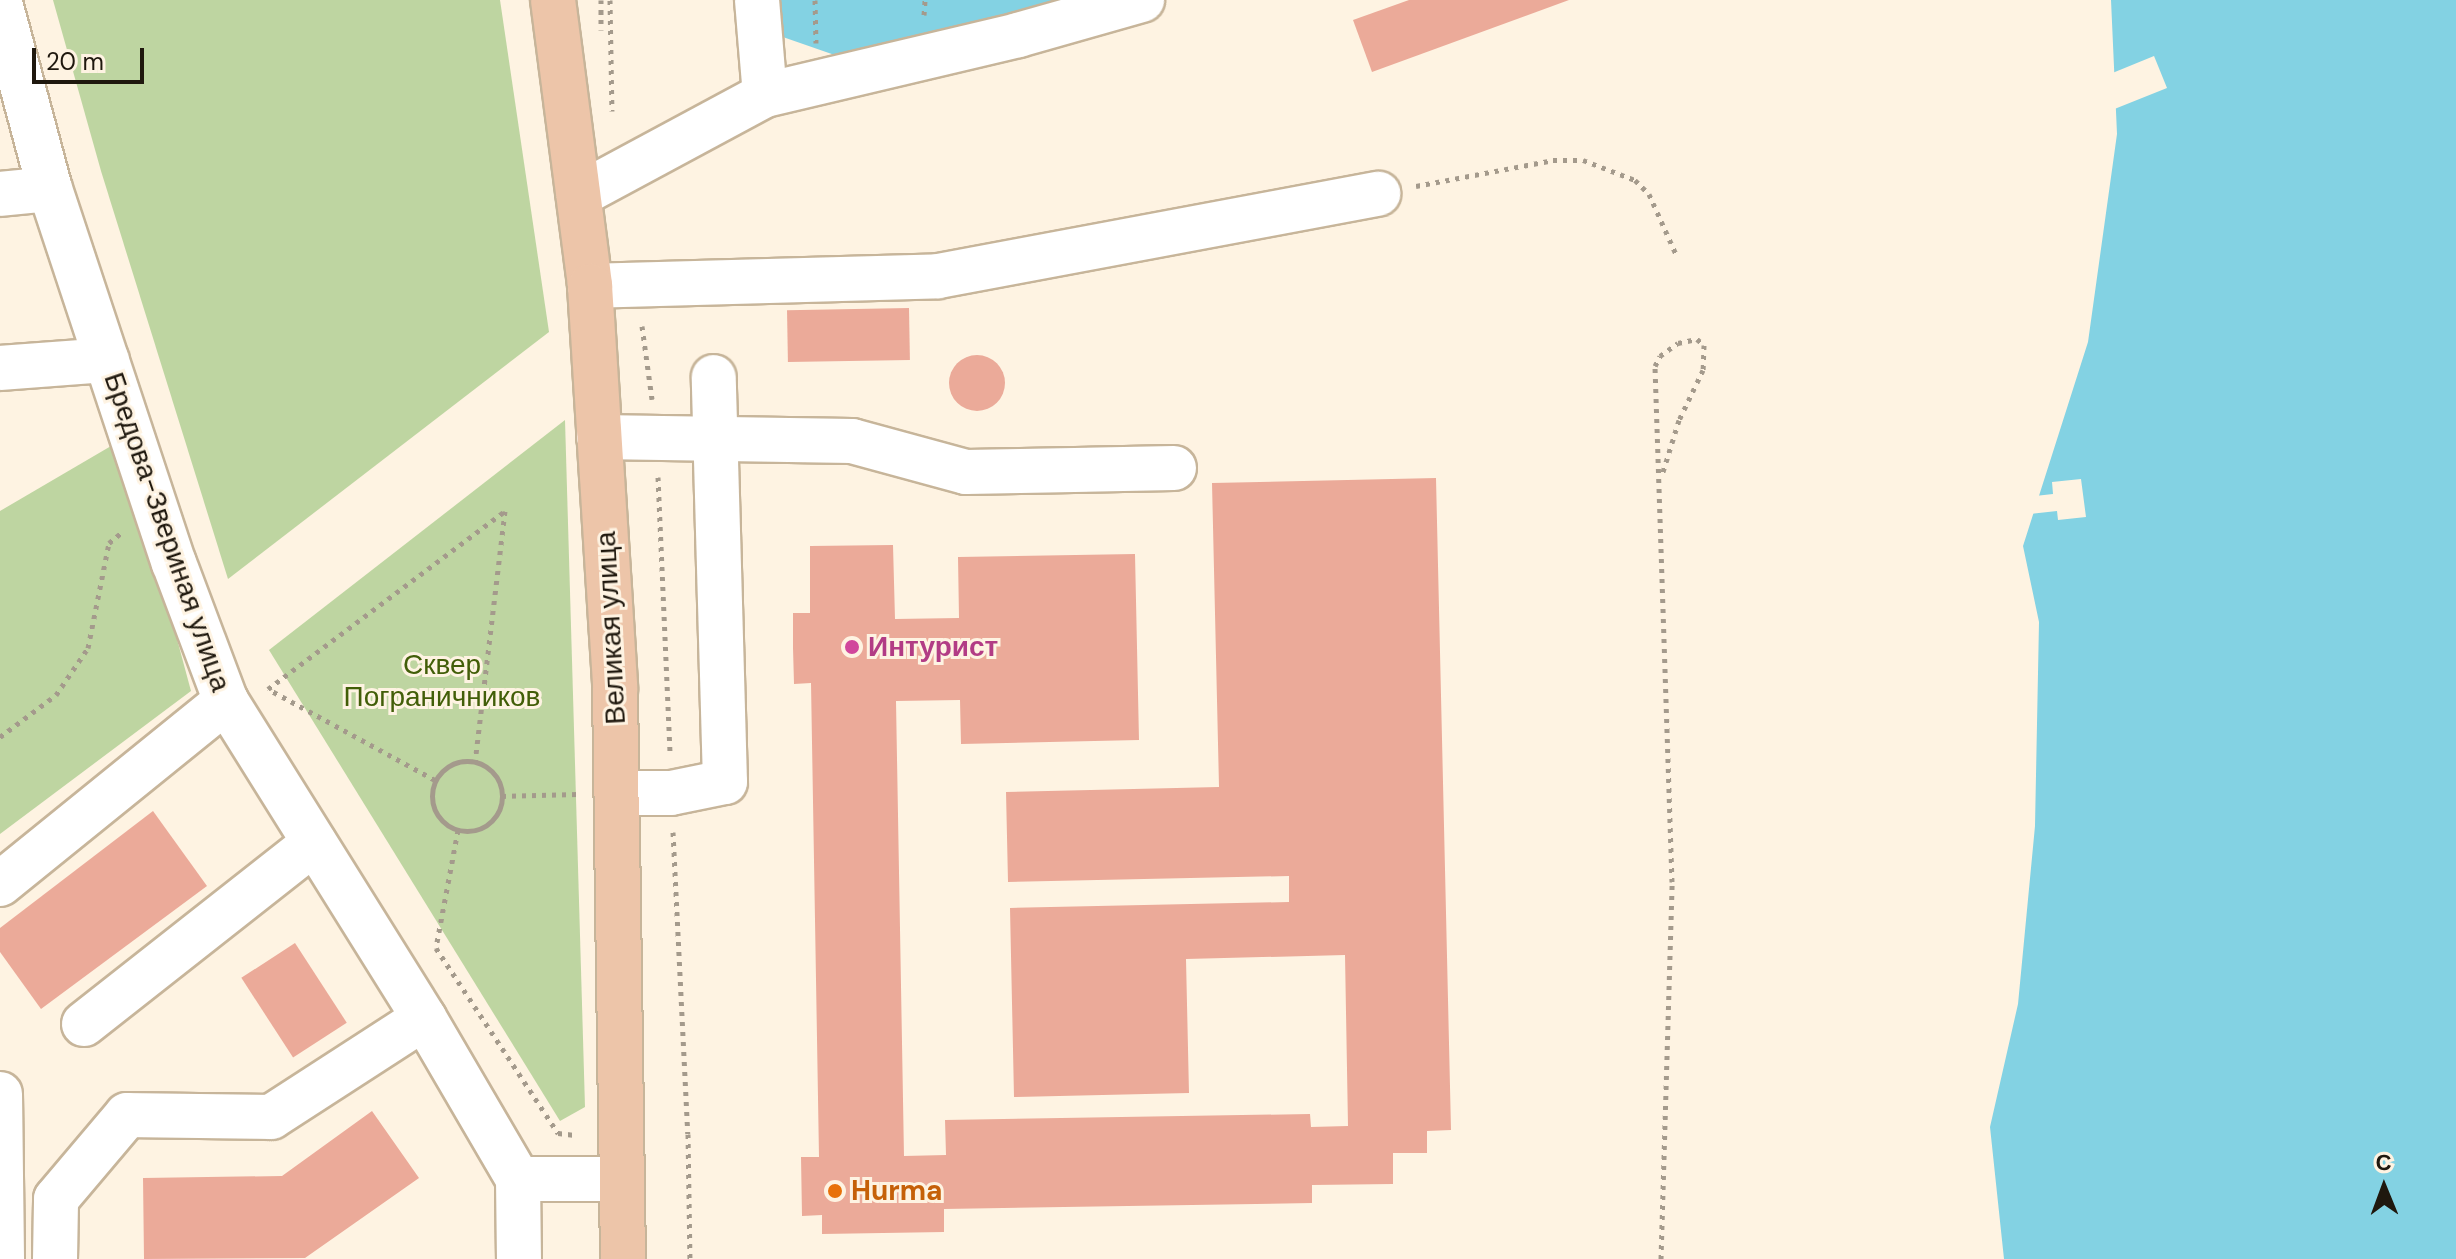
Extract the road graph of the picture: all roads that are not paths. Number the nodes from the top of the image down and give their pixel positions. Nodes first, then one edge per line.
1 (553, 0) edge
2 (757, 0) edge
3 (1142, 0) edge
4 (0, 3) edge
5 (765, 95) junction
6 (50, 189) junction
7 (0, 194) edge
8 (1378, 194) road end
9 (579, 195) junction
10 (609, 285) junction
11 (107, 360) junction
12 (0, 368) edge
13 (714, 377) dead end
14 (599, 437) junction
15 (715, 437) junction
16 (1174, 468) dead end
17 (226, 701) junction
18 (603, 793) junction
19 (314, 843) junction
20 (0, 884) edge
21 (424, 1018) junction
22 (84, 1024) dead end
23 (0, 1094) edge
24 (518, 1179) junction
25 (622, 1179) junction
26 (2, 1259) edge
27 (55, 1259) edge
28 (519, 1259) edge
29 (623, 1259) edge

1 - 9 main road, Великая улица
2 - 5 street
3 - 5 street
4 - 6 street, Бредова-Звериная улица
5 - 9 street
6 - 7 street
6 - 11 street, Бредова-Звериная улица
8 - 10 street
9 - 10 main road, Великая улица
10 - 14 main road, Великая улица
11 - 12 street
11 - 17 street, Бредова-Звериная улица
13 - 15 street
14 - 15 street
14 - 18 main road, Великая улица
15 - 16 street
15 - 18 street
17 - 19 street, Бредова-Звериная улица
17 - 20 street
18 - 25 main road, Великая улица
19 - 21 street, Бредова-Звериная улица
19 - 22 street
21 - 24 street, Бредова-Звериная улица
21 - 27 street
23 - 26 street
24 - 25 street
24 - 28 street
25 - 29 main road, Великая улица

